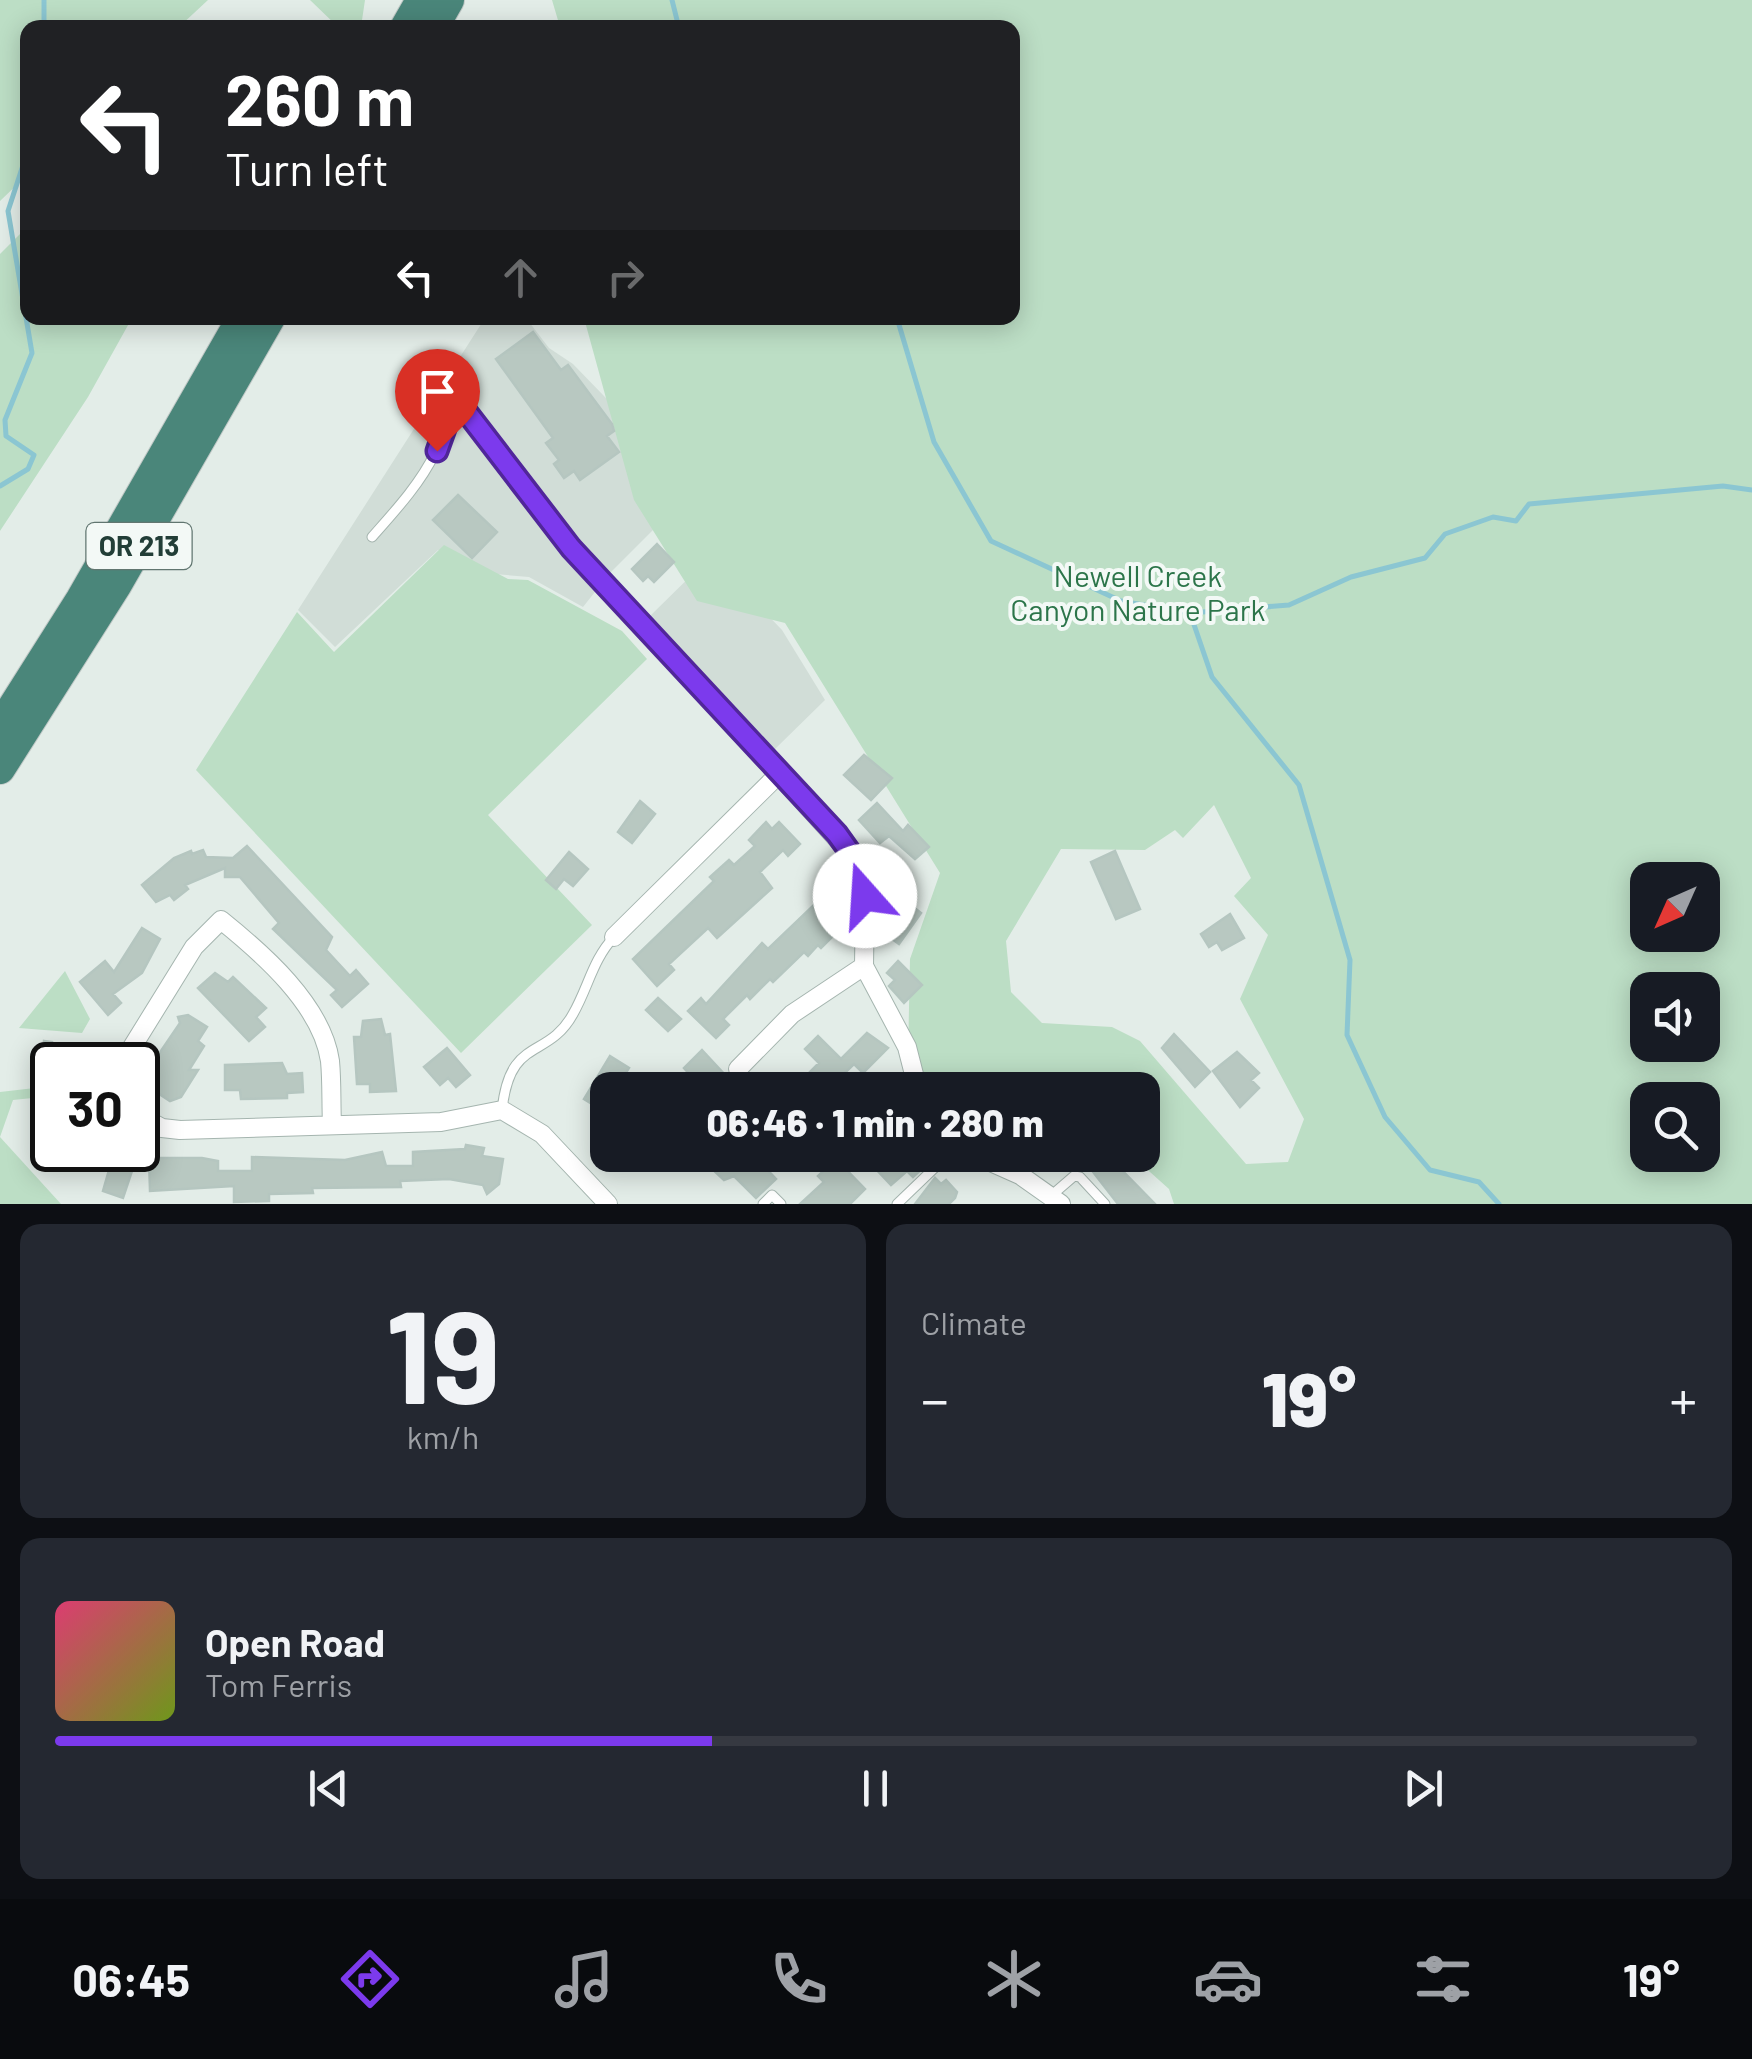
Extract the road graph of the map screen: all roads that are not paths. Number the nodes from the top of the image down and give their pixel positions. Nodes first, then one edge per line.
1 (238, 325) edge
2 (266, 325) edge
3 (372, 537) dead end
4 (623, 603) joint
5 (0, 726) edge
6 (0, 769) edge
7 (780, 772) junction
8 (614, 937) joint
9 (864, 966) junction
10 (135, 1042) edge
11 (738, 1069) dead end
12 (913, 1072) edge
13 (502, 1110) junction
14 (332, 1124) junction
15 (160, 1127) edge
16 (930, 1172) edge
17 (1006, 1172) edge
18 (1056, 1200) edge
19 (608, 1204) edge
20 (763, 1204) edge
21 (781, 1204) edge
22 (897, 1204) edge
23 (1105, 1204) edge

1 - 5 highway, OR 213
2 - 6 highway, OR 213
3 - 4 lane
4 - 7 street
7 - 8 street
7 - 9 street
8 - 13 lane
9 - 11 street
9 - 12 street
10 - 14 street
13 - 14 street
13 - 19 street
14 - 15 street
16 - 22 lane
17 - 18 street
18 - 23 lane
20 - 21 lane

